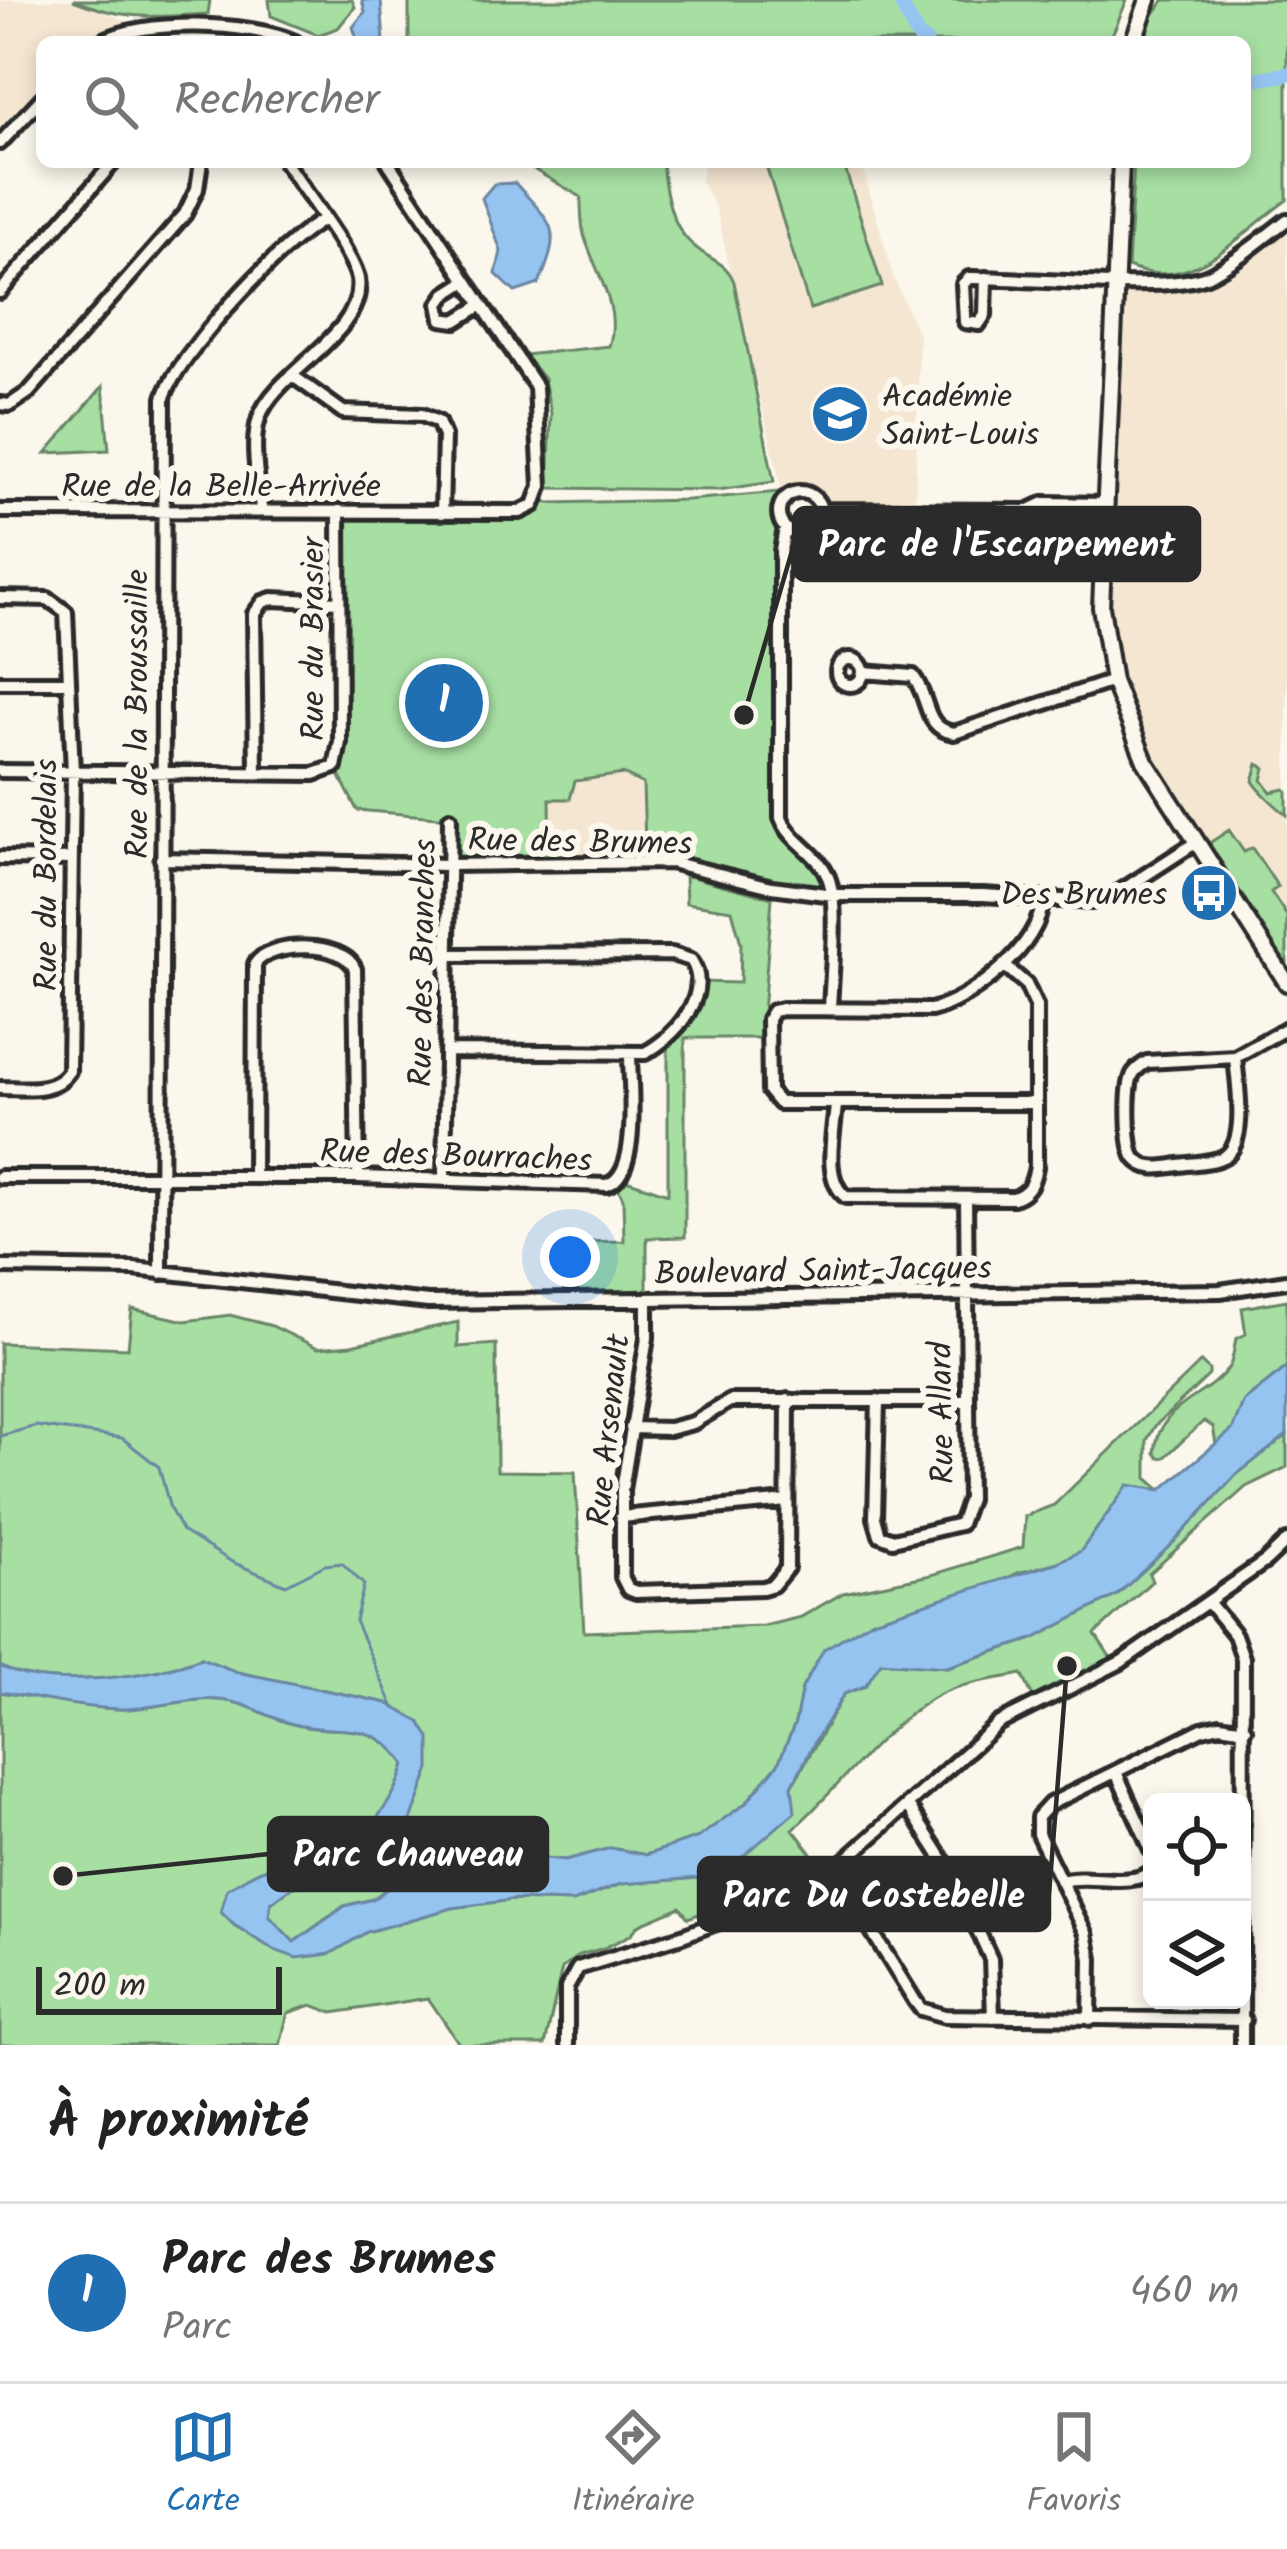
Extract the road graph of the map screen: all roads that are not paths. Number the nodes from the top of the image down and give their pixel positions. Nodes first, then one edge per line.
1 (1148, 0) edge
2 (206, 35) edge
3 (114, 36) edge
4 (273, 36) edge
5 (1135, 36) edge
6 (36, 104) edge
7 (0, 142) edge
8 (109, 168) edge
9 (200, 168) edge
10 (289, 168) edge
11 (392, 168) edge
12 (1121, 168) edge
13 (323, 220) junction
14 (1287, 220) edge
15 (986, 278) dead end
16 (465, 282) junction
17 (1118, 283) junction
18 (0, 292) edge
19 (480, 306) junction
20 (293, 376) junction
21 (0, 404) edge
22 (1106, 504) junction
23 (261, 510) junction
24 (821, 510) junction
25 (0, 511) edge
26 (339, 511) junction
27 (1027, 511) junction
28 (165, 512) junction
29 (442, 513) junction
30 (1105, 526) junction
31 (785, 528) junction
32 (0, 598) edge
33 (340, 602) junction
34 (864, 672) dead end
35 (1113, 681) junction
36 (0, 682) edge
37 (69, 682) junction
38 (0, 771) edge
39 (73, 772) junction
40 (256, 772) junction
41 (161, 774) junction
42 (449, 818) dead end
43 (1195, 843) junction
44 (0, 858) edge
45 (73, 859) junction
46 (161, 859) junction
47 (448, 865) junction
48 (833, 895) junction
49 (1042, 898) junction
50 (448, 955) junction
51 (1004, 965) junction
52 (1287, 983) edge
53 (830, 1010) junction
54 (1287, 1028) edge
55 (447, 1051) junction
56 (630, 1055) junction
57 (1235, 1057) junction
58 (0, 1088) edge
59 (1036, 1102) junction
60 (836, 1105) junction
61 (162, 1175) junction
62 (254, 1176) junction
63 (0, 1177) edge
64 (358, 1177) junction
65 (444, 1180) junction
66 (966, 1198) junction
67 (0, 1267) edge
68 (161, 1273) junction
69 (1287, 1281) edge
70 (965, 1294) junction
71 (647, 1299) junction
72 (788, 1400) junction
73 (878, 1400) junction
74 (966, 1401) junction
75 (631, 1429) junction
76 (788, 1501) junction
77 (621, 1516) junction
78 (1287, 1540) edge
79 (1209, 1603) junction
80 (1245, 1729) junction
81 (1116, 1772) junction
82 (909, 1807) junction
83 (1143, 1832) edge
84 (831, 1873) junction
85 (1143, 1875) edge
86 (1062, 1881) junction
87 (993, 2017) junction
88 (1090, 2019) junction
89 (1244, 2020) junction
90 (567, 2045) edge
91 (1242, 2045) edge

1 - 5 main road
2 - 3 street
2 - 4 street
6 - 7 street
8 - 18 street
9 - 21 street
10 - 13 street
11 - 16 street
12 - 17 main road
13 - 20 street
13 - 28 street, Rue de la Broussaille
14 - 17 street
15 - 17 street
16 - 19 street
16 - 19 street
17 - 22 main road
19 - 29 street, Rue de la Belle-Arrivée
20 - 23 street
20 - 29 street
22 - 27 street
22 - 30 main road
23 - 26 street, Rue de la Belle-Arrivée
23 - 28 street, Rue de la Belle-Arrivée
24 - 27 street
24 - 31 street
24 - 31 street
25 - 28 street, Rue de la Belle-Arrivée
26 - 29 street, Rue de la Belle-Arrivée
26 - 33 street, Rue du Brasier
27 - 30 street
28 - 41 street, Rue de la Broussaille
30 - 35 main road
31 - 48 street
32 - 37 street, Rue du Bordelais
33 - 40 street, Rue du Brasier
33 - 40 street
34 - 35 street
35 - 43 main road
36 - 37 street
37 - 39 street, Rue du Bordelais
38 - 39 street
39 - 41 street
39 - 45 street, Rue du Bordelais
40 - 41 street
41 - 46 street, Rue de la Broussaille
42 - 47 street, Rue des Branches
43 - 49 street, Rue des Brumes
43 - 52 main road
44 - 45 street
45 - 58 street, Rue du Bordelais
46 - 47 street, Rue des Brumes
46 - 61 street, Rue de la Broussaille
47 - 48 street, Rue des Brumes
47 - 50 street, Rue des Branches
48 - 49 street, Rue des Brumes
48 - 53 street
49 - 51 street
50 - 55 street, Rue des Branches
50 - 56 street
51 - 53 street
51 - 59 street
53 - 60 street
54 - 57 street
55 - 56 street
55 - 65 street, Rue des Branches
56 - 65 street, Rue des Bourraches
57 - 57 street
59 - 60 street
59 - 66 street
60 - 66 street
61 - 62 street, Rue des Bourraches
61 - 63 street, Rue des Bourraches
61 - 68 street, Rue de la Broussaille
62 - 64 street, Rue des Bourraches
62 - 64 street
64 - 65 street, Rue des Bourraches
66 - 70 street, Rue Allard
67 - 68 street, Boulevard Saint-Jacques
68 - 71 street, Boulevard Saint-Jacques
69 - 70 street, Boulevard Saint-Jacques
70 - 71 street, Boulevard Saint-Jacques
70 - 74 street, Rue Allard
71 - 75 street, Rue Arsenault
72 - 73 street
72 - 75 street
72 - 76 street, Rue Arsenault
73 - 74 street
73 - 74 street, Rue Allard
75 - 77 street, Rue Arsenault
76 - 77 street
76 - 77 street, Rue Arsenault
78 - 79 street
79 - 80 street
79 - 82 street
80 - 81 street
80 - 89 street
81 - 83 street
81 - 86 street
82 - 84 street
82 - 87 street
84 - 87 street
84 - 90 street
85 - 86 street
86 - 88 street
87 - 88 street
88 - 89 street
89 - 91 street

